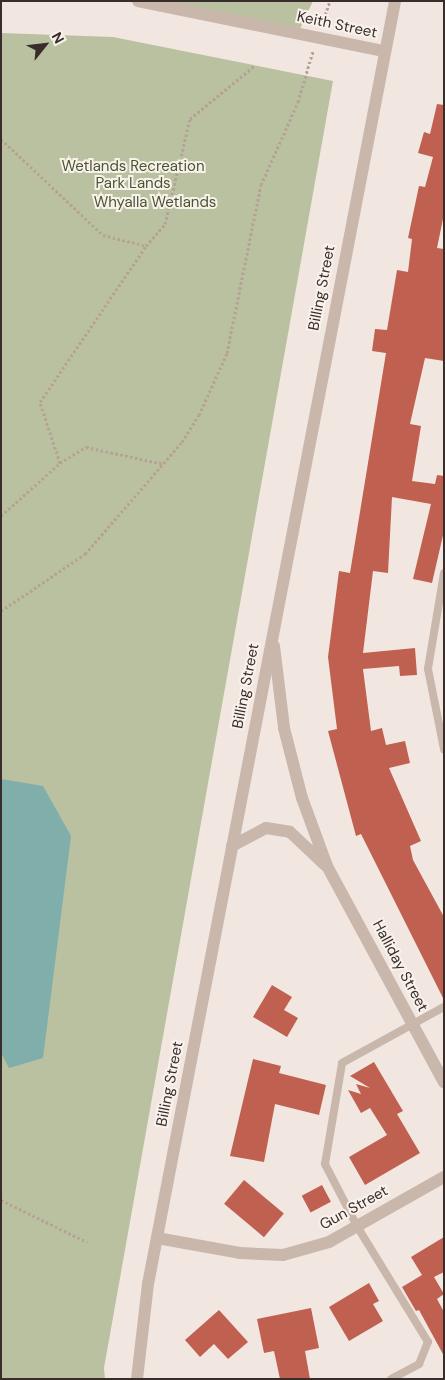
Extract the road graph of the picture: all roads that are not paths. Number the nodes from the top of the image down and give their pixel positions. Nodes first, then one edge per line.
1 (138, 1) edge
2 (394, 1) edge
3 (384, 51) junction
4 (444, 573) edge
5 (273, 632) junction
6 (444, 750) edge
7 (232, 846) junction
8 (327, 866) junction
9 (444, 1007) edge
10 (412, 1024) junction
11 (444, 1082) edge
12 (444, 1177) edge
13 (356, 1226) junction
14 (157, 1238) junction
15 (137, 1379) edge
16 (392, 1379) edge

1 - 3 street, Keith Street
2 - 3 street, Billing Street
3 - 5 street, Billing Street
4 - 6 lane
5 - 7 street, Billing Street
5 - 8 street, Halliday Street
7 - 8 street, Halliday Street
7 - 14 street, Billing Street
8 - 10 street, Halliday Street
9 - 10 lane
10 - 11 street, Halliday Street
10 - 13 lane
12 - 13 street, Gun Street
13 - 14 street, Gun Street
13 - 16 lane
14 - 15 street, Billing Street

